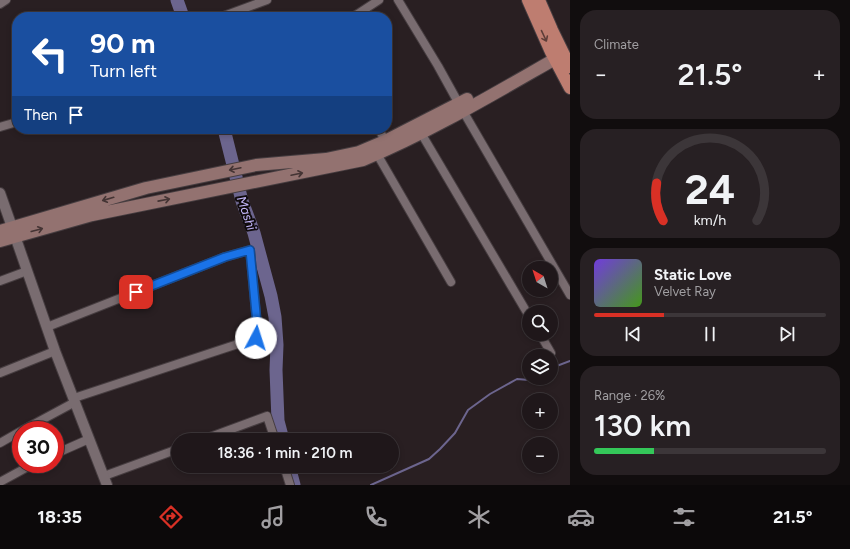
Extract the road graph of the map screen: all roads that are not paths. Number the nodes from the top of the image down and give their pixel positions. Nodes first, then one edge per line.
1 (6, 0) edge
2 (267, 0) edge
3 (379, 0) edge
4 (398, 0) edge
5 (528, 0) edge
6 (539, 0) edge
7 (0, 4) edge
8 (235, 12) edge
9 (361, 12) edge
10 (553, 56) junction
11 (570, 67) edge
12 (570, 88) edge
13 (461, 107) junction
14 (12, 123) edge
15 (0, 127) edge
16 (421, 133) junction
17 (382, 134) edge
18 (385, 141) junction
19 (378, 154) junction
20 (0, 193) edge
21 (0, 231) edge
22 (14, 232) junction
23 (0, 241) edge
24 (27, 271) junction
25 (0, 281) edge
26 (451, 282) dead end
27 (570, 295) edge
28 (523, 305) edge
29 (47, 327) junction
30 (55, 351) junction
31 (0, 373) edge
32 (74, 400) junction
33 (39, 421) edge
34 (221, 433) edge
35 (273, 433) edge
36 (12, 436) edge
37 (89, 439) junction
38 (0, 443) edge
39 (64, 450) edge
40 (171, 452) edge
41 (16, 473) edge
42 (286, 473) edge
43 (105, 481) edge
44 (0, 482) edge
45 (290, 485) edge

1 - 7 street
2 - 8 street
3 - 9 street
4 - 13 street
5 -> 10 highway
6 - 11 highway
10 - 12 highway
10 - 13 main road
13 - 16 main road
13 - 18 main road
13 - 27 street
14 - 15 street
16 - 19 main road
16 - 28 street
17 - 18 street
18 -> 22 main road
22 -> 19 main road
19 - 26 street
20 - 22 street
21 - 22 main road
22 - 23 main road
22 - 24 street
24 - 25 street
24 - 29 street
29 - 30 street
29 - 32 street
30 - 31 street
30 - 32 street
32 - 33 street
32 - 37 street
34 - 35 street
36 - 38 street
37 - 39 street
37 - 43 street
40 - 43 street
41 - 44 street
42 - 45 street

